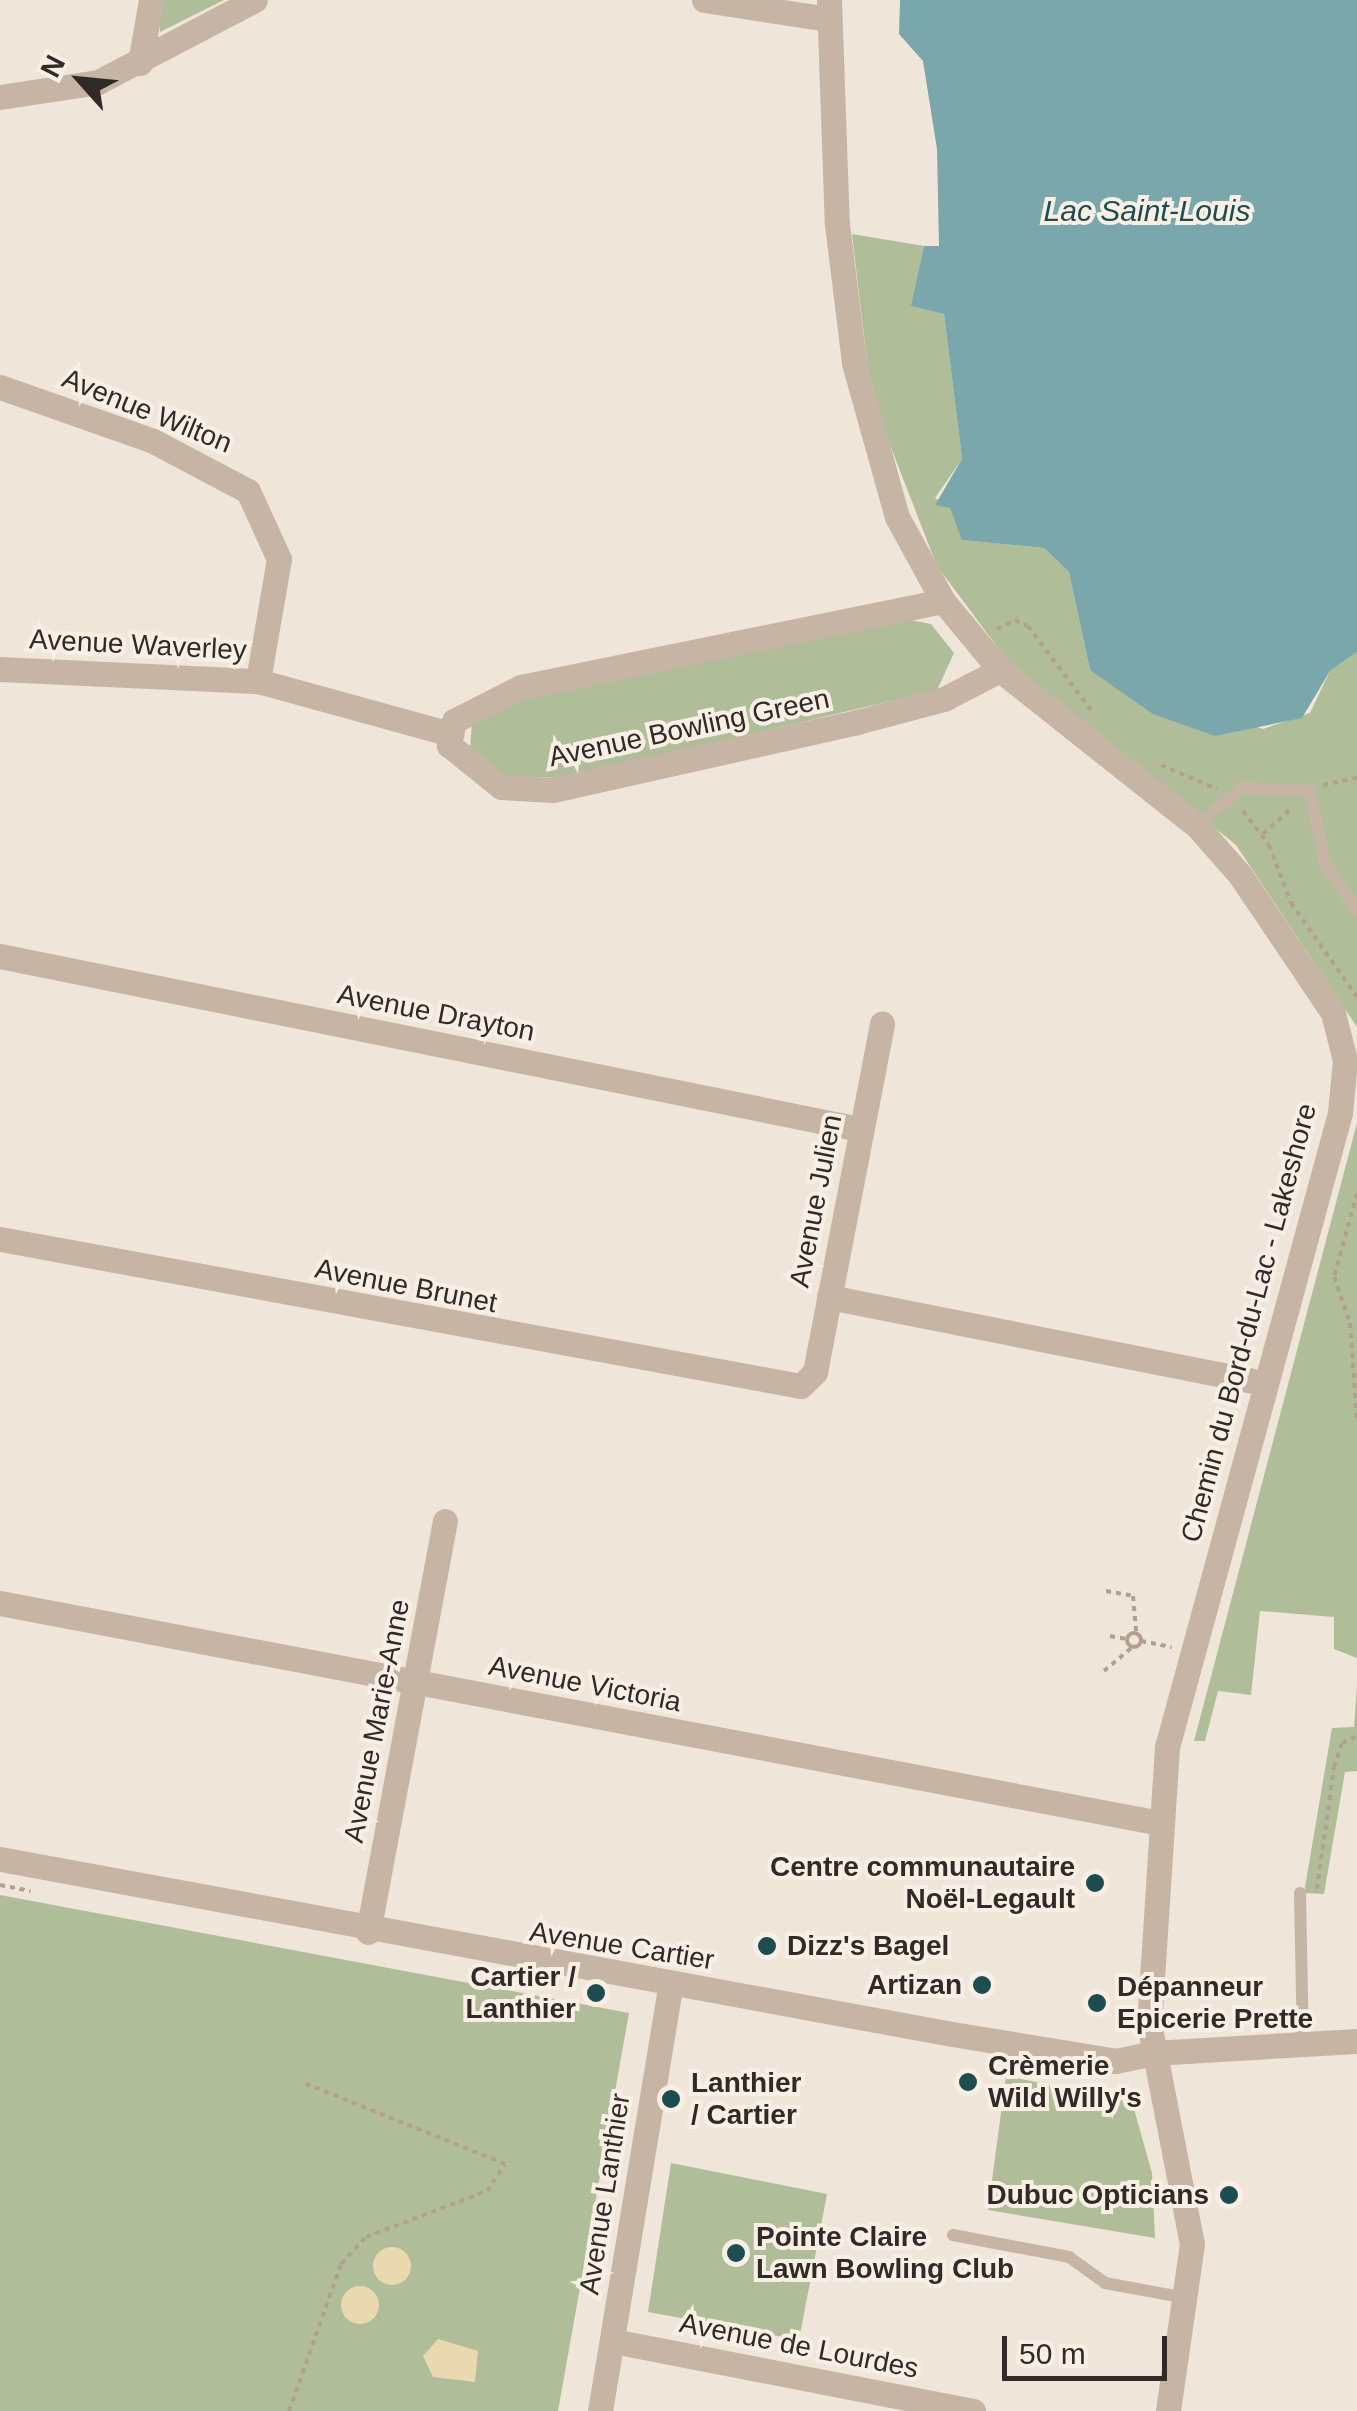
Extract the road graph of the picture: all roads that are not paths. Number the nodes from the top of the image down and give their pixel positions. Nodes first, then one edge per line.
1 (152, 0) edge
2 (255, 0) edge
3 (704, 0) edge
4 (828, 9) edge
5 (140, 63) junction
6 (0, 97) edge
7 (0, 387) edge
8 (942, 601) junction
9 (0, 669) edge
10 (1000, 670) junction
11 (258, 680) junction
12 (446, 733) junction
13 (1197, 826) junction
14 (1357, 910) edge
15 (0, 956) edge
16 (882, 1023) dead end
17 (1351, 1059) edge
18 (860, 1129) junction
19 (0, 1239) edge
20 (829, 1296) junction
21 (1265, 1382) junction
22 (800, 1386) joint
23 (445, 1522) dead end
24 (0, 1604) edge
25 (414, 1682) junction
26 (1160, 1823) junction
27 (0, 1858) edge
28 (1300, 1892) dead end
29 (368, 1932) junction
30 (670, 1986) junction
31 (1357, 2041) edge
32 (1303, 2043) junction
33 (1153, 2053) junction
34 (953, 2235) dead end
35 (1186, 2298) junction
36 (613, 2341) junction
37 (600, 2411) edge
38 (973, 2411) edge
39 (1168, 2411) edge

1 - 5 street
2 - 5 street
3 - 4 street
4 - 8 street, Chemin du Bord-du-Lac - Lakeshore
5 - 6 street
7 - 11 street, Avenue Wilton
8 - 10 street, Chemin du Bord-du-Lac - Lakeshore
8 - 12 street
9 - 11 street, Avenue Waverley
10 - 12 street, Avenue Bowling Green
10 - 13 street, Chemin du Bord-du-Lac - Lakeshore
11 - 12 street, Avenue Waverley
13 - 14 lane
13 - 17 street, Chemin du Bord-du-Lac - Lakeshore
15 - 18 street, Avenue Drayton
16 - 18 street, Avenue Julien
17 - 21 street, Chemin du Bord-du-Lac - Lakeshore
18 - 20 street, Avenue Julien
19 - 22 street, Avenue Brunet
20 - 21 street
20 - 22 street, Avenue Julien
21 - 26 street, Chemin du Bord-du-Lac - Lakeshore
23 - 25 street, Avenue Marie-Anne
24 - 25 street, Avenue Victoria
25 - 26 street, Avenue Victoria
25 - 29 street, Avenue Marie-Anne
26 - 33 street, Chemin du Bord-du-Lac - Lakeshore
27 - 29 street, Avenue Cartier
28 - 32 lane
29 - 30 street, Avenue Cartier
30 - 33 street, Avenue Cartier
30 - 36 street, Avenue Lanthier
31 - 32 street, Avenue Cartier
32 - 33 street, Avenue Cartier
33 - 35 street, Chemin du Bord-du-Lac - Lakeshore
34 - 35 lane
35 - 39 street, Chemin du Bord-du-Lac - Lakeshore
36 - 37 street, Avenue Lanthier
36 - 38 street, Avenue de Lourdes

